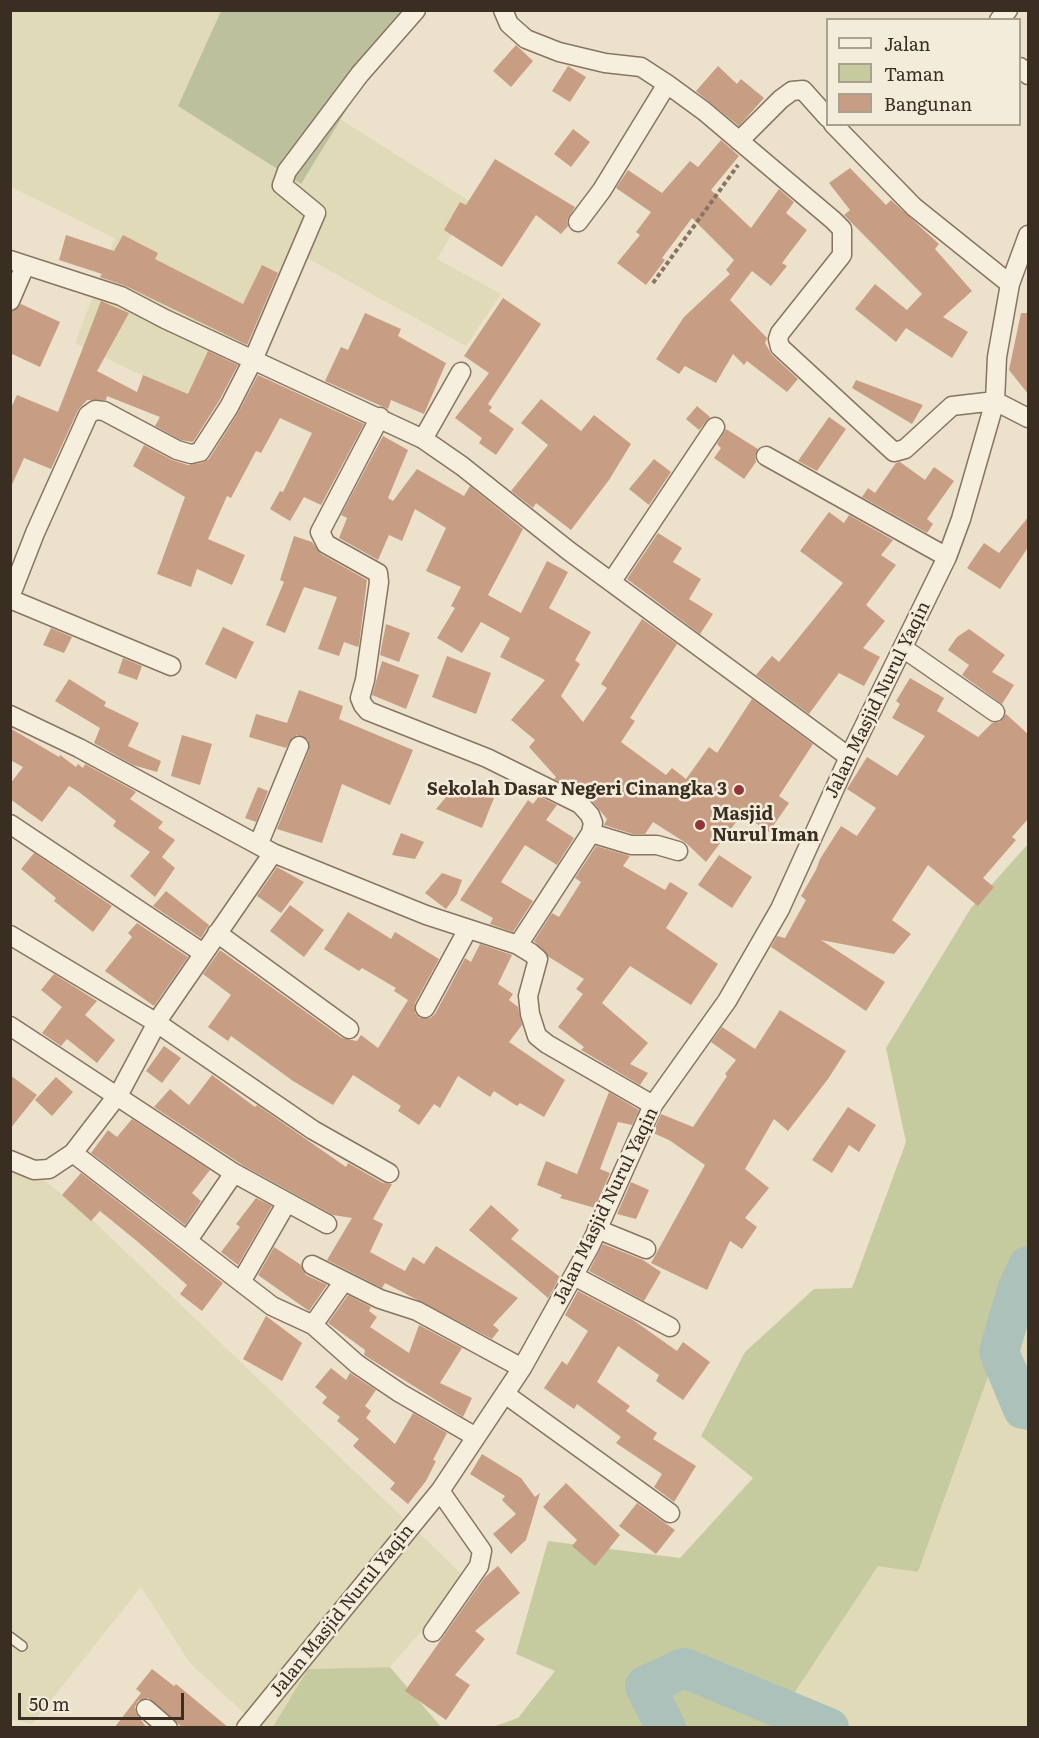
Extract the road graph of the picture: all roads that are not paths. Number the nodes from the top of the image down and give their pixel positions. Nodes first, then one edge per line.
1 (416, 10) edge
2 (503, 10) edge
3 (667, 84) junction
4 (826, 116) edge
5 (835, 126) edge
6 (744, 145) junction
7 (578, 222) dead end
8 (1029, 235) edge
9 (18, 263) edge
10 (1010, 284) junction
11 (10, 301) edge
12 (253, 360) junction
13 (461, 372) dead end
14 (995, 401) junction
15 (380, 417) junction
16 (1029, 418) edge
17 (716, 427) dead end
18 (423, 439) junction
19 (766, 456) dead end
20 (947, 557) junction
21 (612, 581) junction
22 (10, 598) edge
23 (903, 648) junction
24 (171, 666) dead end
25 (995, 712) dead end
26 (10, 715) edge
27 (299, 746) dead end
28 (849, 756) junction
29 (10, 824) edge
30 (591, 833) junction
31 (266, 848) junction
32 (678, 851) dead end
33 (468, 928) junction
34 (217, 933) junction
35 (10, 935) edge
36 (518, 945) junction
37 (203, 953) junction
38 (425, 1008) dead end
39 (157, 1023) junction
40 (10, 1026) edge
41 (349, 1029) dead end
42 (116, 1098) junction
43 (653, 1105) junction
44 (73, 1153) junction
45 (10, 1160) edge
46 (234, 1173) junction
47 (389, 1173) dead end
48 (286, 1204) junction
49 (327, 1224) dead end
50 (597, 1229) junction
51 (188, 1240) junction
52 (646, 1249) dead end
53 (312, 1265) dead end
54 (574, 1276) junction
55 (344, 1281) junction
56 (241, 1282) junction
57 (313, 1324) junction
58 (670, 1327) dead end
59 (522, 1368) junction
60 (505, 1394) junction
61 (476, 1437) junction
62 (440, 1491) junction
63 (670, 1513) dead end
64 (433, 1632) dead end
65 (10, 1637) edge
66 (22, 1646) dead end
67 (146, 1709) dead end
68 (168, 1728) edge
69 (246, 1728) edge

1 - 12 street
2 - 3 street
3 - 6 street
3 - 7 street
4 - 6 street
5 - 10 street
6 - 14 street
8 - 10 street, Jalan Masjid Nurul Yaqin
9 - 11 street
9 - 12 street
10 - 14 street, Jalan Masjid Nurul Yaqin
12 - 15 street
12 - 22 street
13 - 18 street
14 - 16 street
14 - 20 street, Jalan Masjid Nurul Yaqin
15 - 18 street
15 - 30 street
17 - 21 street
18 - 21 street
19 - 20 street
20 - 23 street, Jalan Masjid Nurul Yaqin
21 - 28 street
22 - 24 street
23 - 25 street
23 - 28 street, Jalan Masjid Nurul Yaqin
26 - 31 street
27 - 31 street
28 - 43 street, Jalan Masjid Nurul Yaqin
29 - 37 street
30 - 32 street
30 - 36 street
31 - 33 street
31 - 34 street
33 - 36 street
33 - 38 street
34 - 37 street
34 - 41 street
35 - 39 street
36 - 43 street
37 - 39 street
39 - 42 street
39 - 47 street
40 - 42 street
42 - 44 street
42 - 46 street
43 - 50 street, Jalan Masjid Nurul Yaqin
44 - 45 street
44 - 51 street
46 - 48 street
46 - 51 street
48 - 49 street
48 - 56 street
50 - 52 street
50 - 54 street, Jalan Masjid Nurul Yaqin
51 - 56 street
53 - 55 street
54 - 58 street
54 - 59 street, Jalan Masjid Nurul Yaqin
55 - 57 street
55 - 59 street
56 - 57 street
57 - 61 street
59 - 60 street, Jalan Masjid Nurul Yaqin
60 - 61 street, Jalan Masjid Nurul Yaqin
60 - 63 street
61 - 62 street, Jalan Masjid Nurul Yaqin
62 - 64 street
62 - 69 street, Jalan Masjid Nurul Yaqin
65 - 66 lane
67 - 68 street

